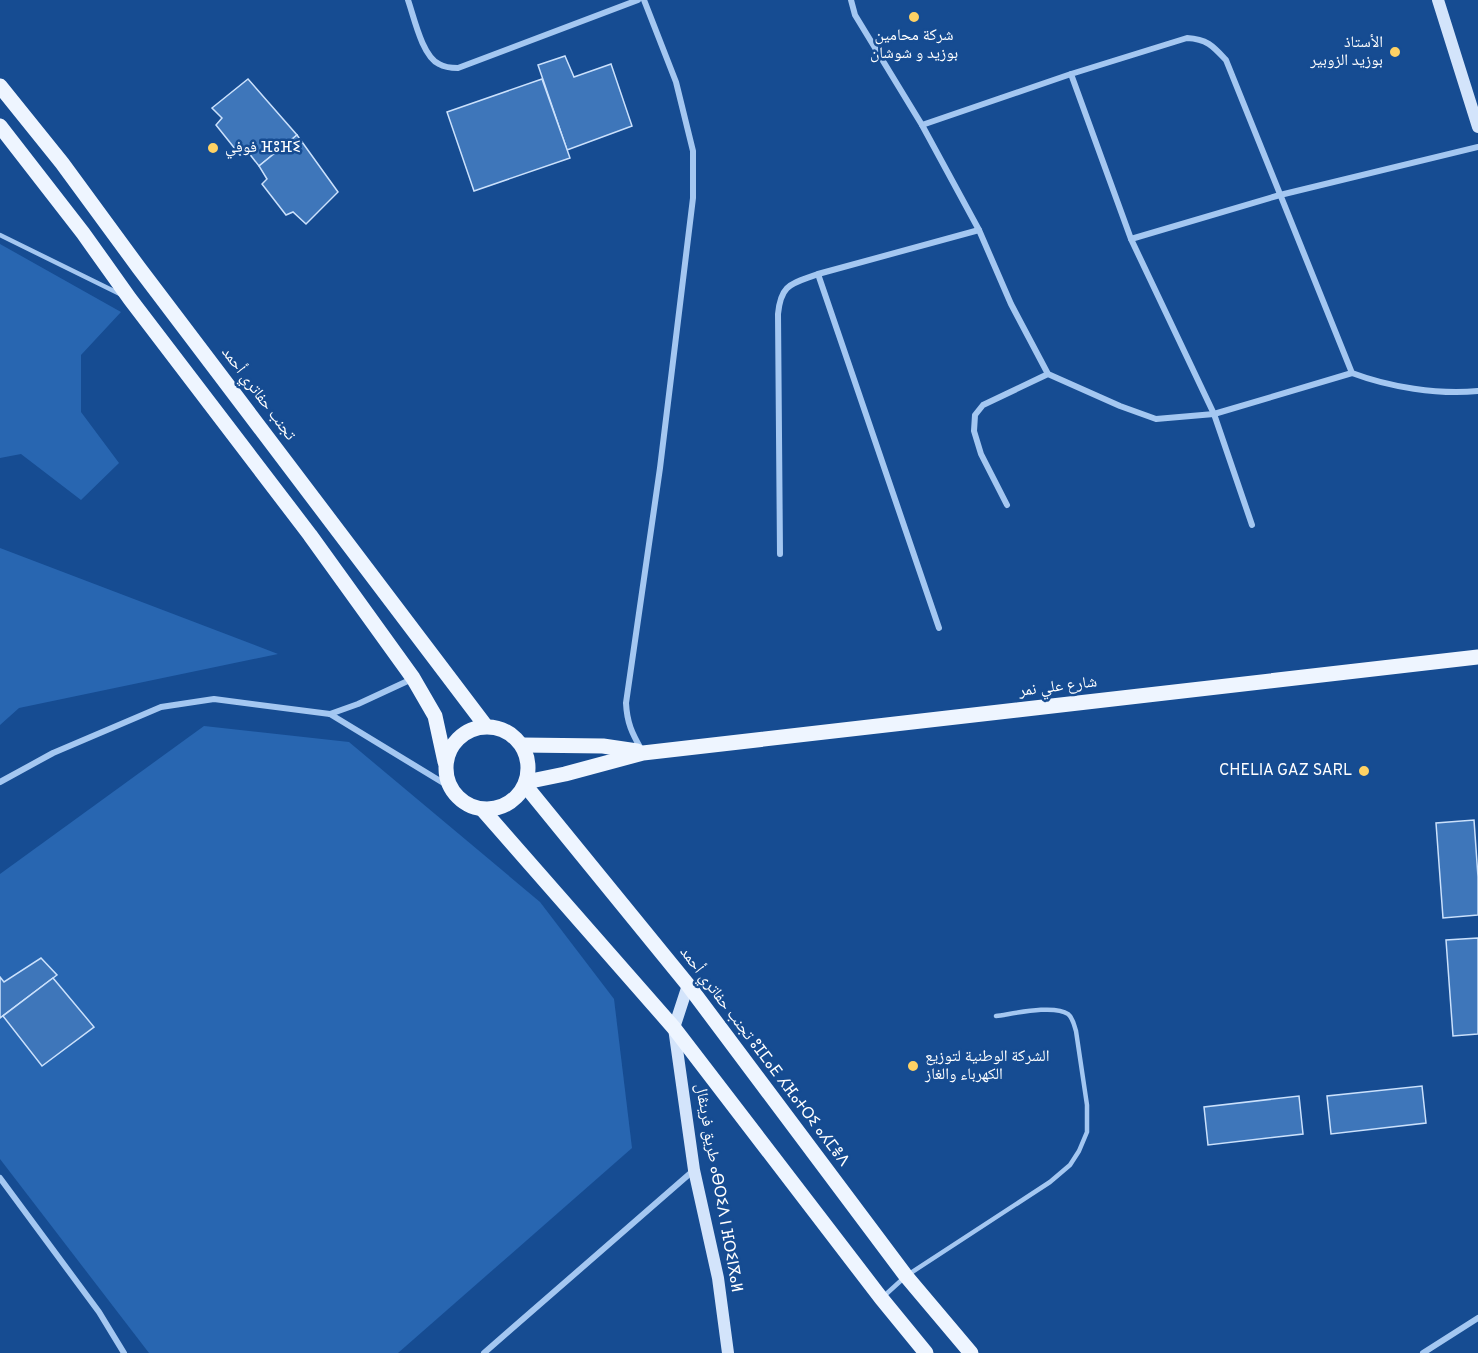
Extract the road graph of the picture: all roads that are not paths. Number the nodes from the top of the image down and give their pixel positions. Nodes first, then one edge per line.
1 (408, 0) edge
2 (638, 0) edge
3 (644, 0) edge
4 (851, 0) edge
5 (1438, 0) edge
6 (1071, 74) junction
7 (0, 86) edge
8 (922, 125) junction
9 (0, 126) edge
10 (1478, 127) edge
11 (1478, 147) edge
12 (1280, 195) junction
13 (979, 230) junction
14 (0, 235) edge
15 (1131, 239) junction
16 (818, 274) junction
17 (130, 299) junction
18 (1352, 373) junction
19 (1048, 374) junction
20 (1478, 391) edge
21 (1214, 414) junction
22 (1007, 505) dead end
23 (1252, 525) dead end
24 (780, 554) dead end
25 (939, 628) dead end
26 (1478, 657) edge
27 (412, 678) junction
28 (330, 714) junction
29 (485, 725) junction
30 (522, 744) junction
31 (643, 753) junction
32 (445, 762) junction
33 (0, 782) edge
34 (526, 783) junction
35 (450, 787) junction
36 (483, 810) junction
37 (688, 985) junction
38 (996, 1016) dead end
39 (674, 1028) junction
40 (694, 1170) junction
41 (0, 1178) edge
42 (906, 1276) junction
43 (881, 1298) junction
44 (1478, 1318) edge
45 (124, 1353) edge
46 (484, 1353) edge
47 (728, 1353) edge
48 (926, 1353) edge
49 (971, 1353) edge
50 (1423, 1353) edge

1 - 2 street
3 - 31 street
4 - 8 street
5 - 10 main road
6 - 8 street
6 - 12 street
6 - 15 street
7 - 29 main road, تجنب حفاتري أحمد
8 - 13 street
9 - 17 main road
11 - 12 street
12 - 15 street
12 - 18 street
13 - 16 street
13 - 19 street
14 - 17 lane
15 - 21 street
16 - 24 street
16 - 25 street
17 - 27 main road
18 - 20 street
18 - 21 street
19 - 21 street
19 - 22 street
21 - 23 street
26 - 31 main road, شارع علي نمر
27 - 28 street
27 - 32 main road
28 - 33 street
28 - 35 street
29 - 30 main road
29 - 32 main road
30 - 31 main road, شارع علي نمر
30 - 34 main road
31 - 34 main road, شارع علي نمر
32 - 35 main road
34 - 36 main road
34 - 37 main road, تجنب حفاتري أحمد ⵓⵊⵎⴰⴹ ⵃⴼⴰⵜⵔⵉ ⴰⵃⵎⴻⴷ
35 - 36 main road
36 - 39 main road
37 - 39 main road
37 - 42 main road, تجنب حفاتري أحمد ⵓⵊⵎⴰⴹ ⵃⴼⴰⵜⵔⵉ ⴰⵃⵎⴻⴷ
38 - 42 lane
39 - 40 main road, طريق فرينڨال ⴰⴱⵔⵉⴷ ⵏ ⴼⵔⵉⵏⴳⴰⵍ
39 - 43 main road
40 - 46 street
40 - 47 main road, طريق فرينڨال ⴰⴱⵔⵉⴷ ⵏ ⴼⵔⵉⵏⴳⴰⵍ
41 - 45 street
42 - 43 lane
42 - 49 main road, تجنب حفاتري أحمد ⵓⵊⵎⴰⴹ ⵃⴼⴰⵜⵔⵉ ⴰⵃⵎⴻⴷ
43 - 48 main road
44 - 50 street

